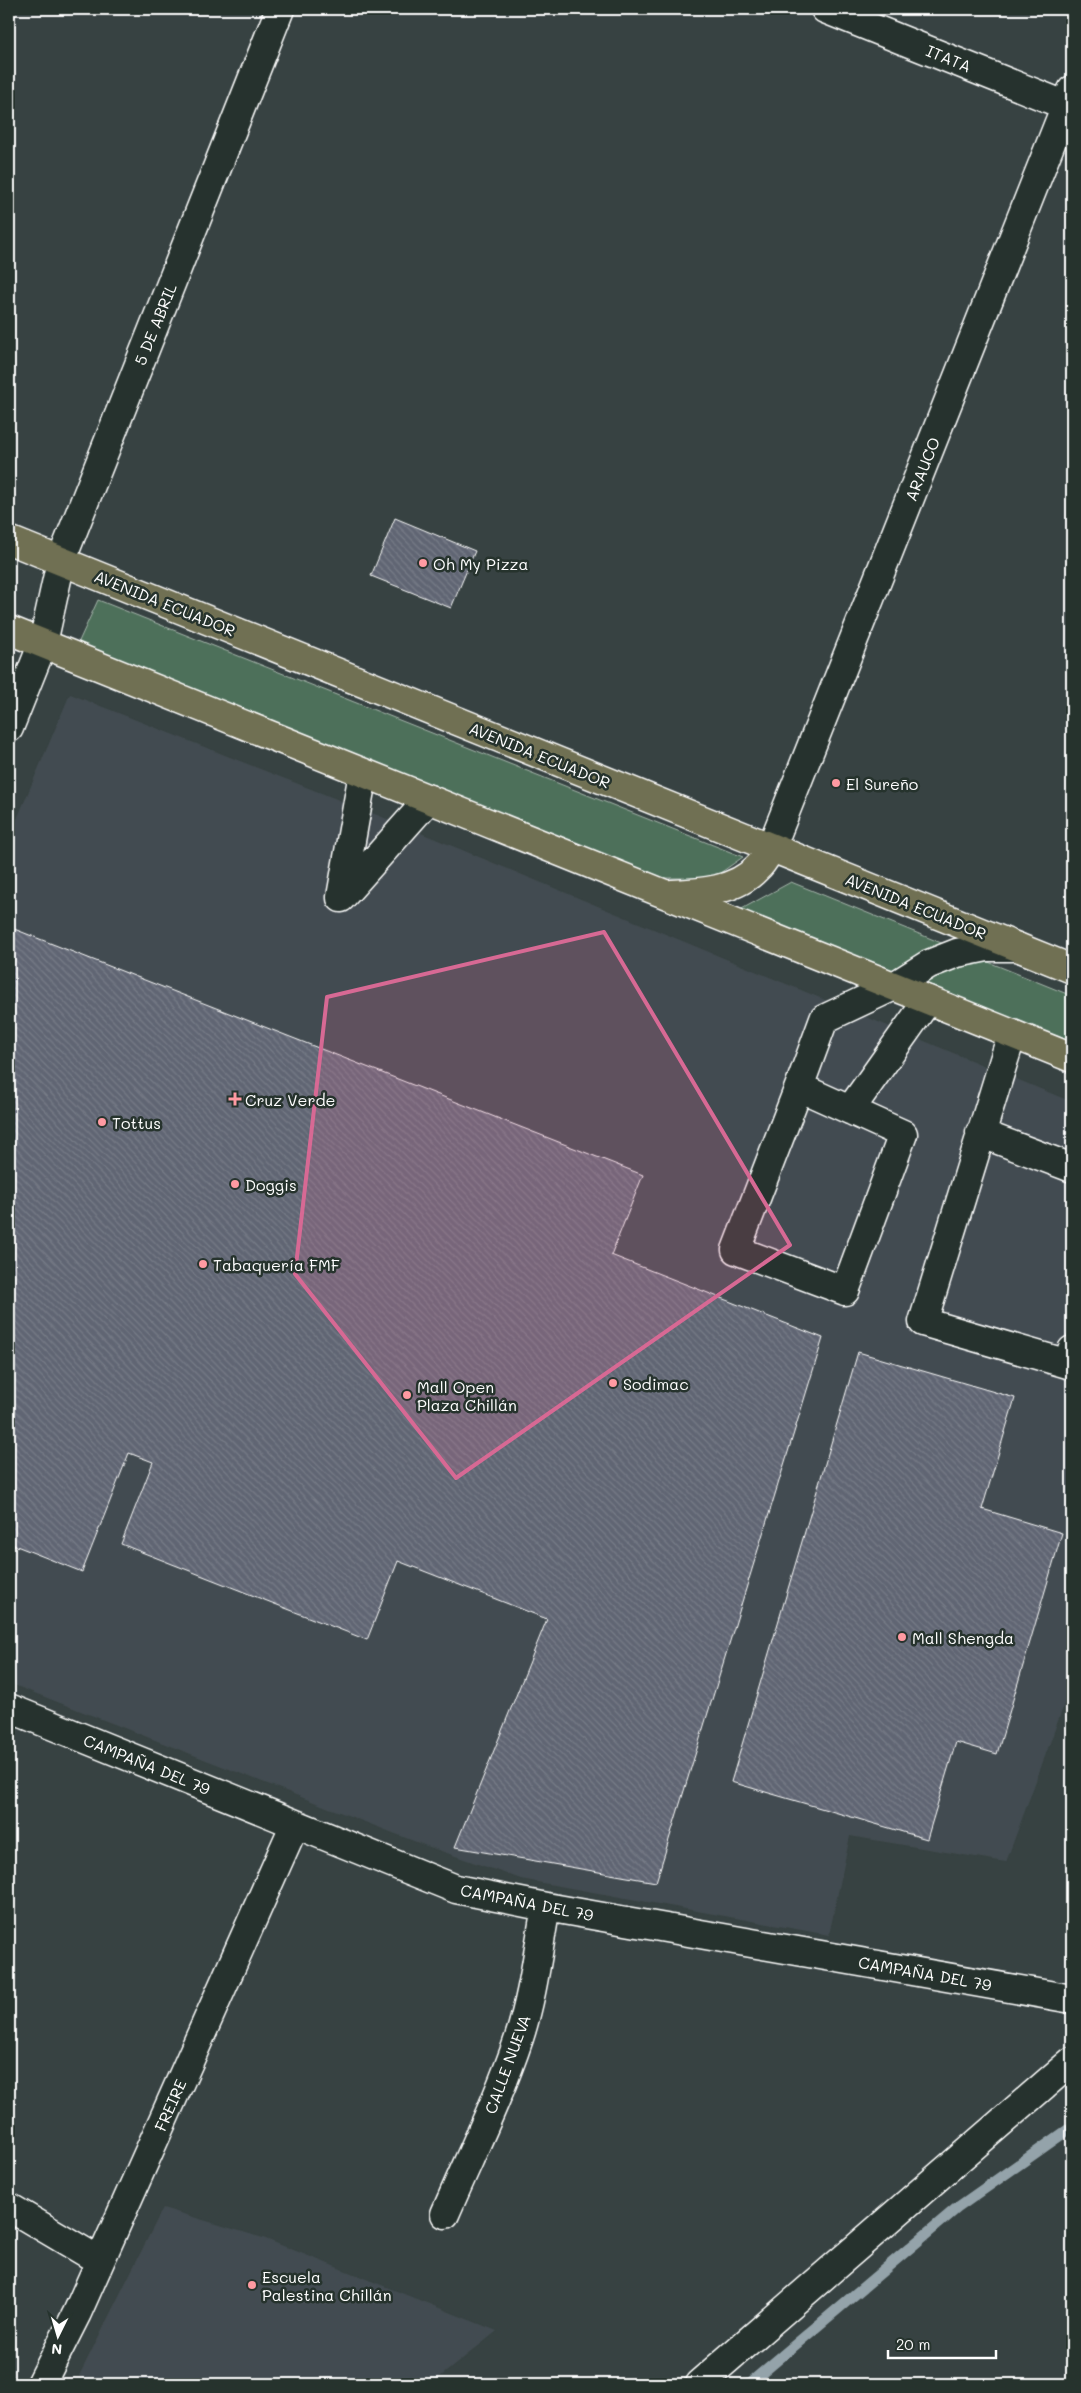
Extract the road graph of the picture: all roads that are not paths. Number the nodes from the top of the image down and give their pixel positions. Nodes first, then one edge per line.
1 (280, 9) edge
2 (825, 9) edge
3 (1070, 102) edge
4 (9, 540) edge
5 (61, 561) junction
6 (9, 630) edge
7 (43, 643) junction
8 (9, 728) edge
9 (363, 773) junction
10 (429, 799) junction
11 (771, 848) junction
12 (663, 894) junction
13 (1017, 947) junction
14 (1072, 969) edge
15 (894, 986) junction
16 (928, 1000) junction
17 (1012, 1034) junction
18 (1072, 1058) edge
19 (799, 1087) junction
20 (850, 1110) junction
21 (980, 1133) junction
22 (1072, 1168) edge
23 (1072, 1350) edge
24 (9, 1708) edge
25 (295, 1824) junction
26 (546, 1907) junction
27 (1072, 1999) edge
28 (1072, 2061) edge
29 (9, 2207) edge
30 (445, 2214) dead end
31 (100, 2260) junction
32 (41, 2384) edge
33 (699, 2384) edge

1 - 5 street, 5 DE ABRIL
2 - 3 street, ITATA
3 - 11 street, ARAUCO
4 - 5 main road, AVENIDA ECUADOR
5 - 7 street, 5 DE ABRIL
5 - 11 main road, AVENIDA ECUADOR
6 - 7 main road
7 - 8 street, 5 DE ABRIL
7 - 9 main road
9 - 10 main road
9 - 10 street
10 - 12 main road
11 - 12 main road
11 - 13 main road, AVENIDA ECUADOR
12 - 15 main road
13 - 14 main road, AVENIDA ECUADOR
13 - 15 street
15 - 16 main road
15 - 19 street
16 - 17 main road
16 - 20 street
17 - 18 main road
17 - 21 street
19 - 20 street
19 - 20 street
21 - 22 street
21 - 23 street
24 - 25 street, CAMPAÑA DEL 79
25 - 26 street, CAMPAÑA DEL 79
25 - 31 street, FREIRE
26 - 27 street, CAMPAÑA DEL 79
26 - 30 street, CALLE NUEVA
28 - 33 street
29 - 31 street
31 - 32 street, FREIRE

